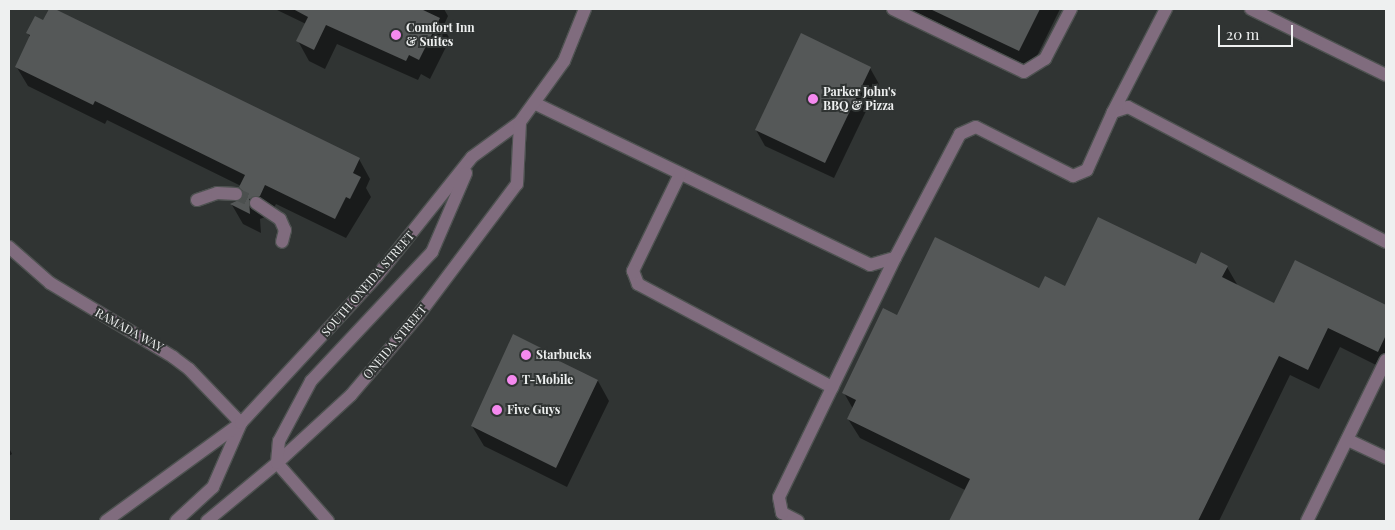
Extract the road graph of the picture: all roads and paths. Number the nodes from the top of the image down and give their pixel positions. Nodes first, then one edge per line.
1 (585, 9) edge
2 (893, 9) edge
3 (1071, 9) edge
4 (1166, 9) edge
5 (1251, 9) edge
6 (1386, 75) edge
7 (534, 103) junction
8 (1113, 112) junction
9 (520, 122) junction
10 (472, 157) junction
11 (680, 174) junction
12 (236, 194) tunnel mouth
13 (197, 200) dead end
14 (256, 203) tunnel mouth
15 (282, 242) dead end
16 (1386, 242) edge
17 (9, 247) edge
18 (895, 258) junction
19 (1386, 360) edge
20 (832, 388) junction
21 (241, 424) junction
22 (1348, 440) junction
23 (1386, 458) edge
24 (277, 463) junction
25 (106, 521) edge
26 (176, 521) edge
27 (207, 521) edge
28 (328, 521) edge
29 (798, 521) edge
30 (1307, 521) edge

1 - 7 street, SOUTH ONEIDA STREET
2 - 3 street
4 - 8 street
5 - 6 street
7 - 9 street, SOUTH ONEIDA STREET
7 - 11 street
8 - 16 street
8 - 18 street
9 - 10 street, SOUTH ONEIDA STREET
9 - 24 street, ONEIDA STREET
10 - 21 street, SOUTH ONEIDA STREET
10 - 24 street
11 - 18 street
11 - 20 street
12 - 13 street
14 - 15 street
17 - 21 street, RAMADA WAY
18 - 20 street
19 - 22 street
20 - 29 street
21 - 25 street, SOUTH ONEIDA STREET
21 - 26 street
22 - 23 street
22 - 30 street
24 - 27 street, ONEIDA STREET
24 - 28 street

